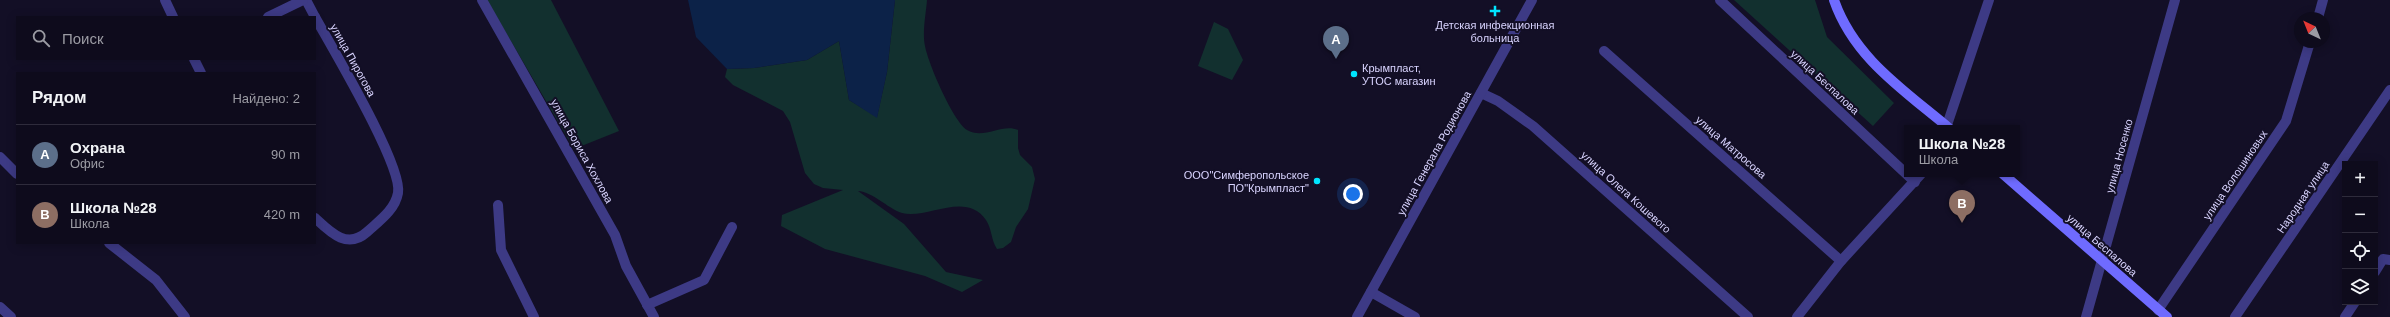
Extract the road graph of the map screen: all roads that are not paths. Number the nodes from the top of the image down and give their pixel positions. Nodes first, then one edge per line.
1 (165, 0) edge
2 (304, 0) edge
3 (482, 0) edge
4 (1532, 0) edge
5 (1720, 0) edge
6 (1834, 0) edge
7 (1989, 0) edge
8 (2175, 0) edge
9 (2323, 0) edge
10 (2320, 12) edge
11 (173, 16) edge
12 (270, 16) edge
13 (314, 16) edge
14 (316, 19) edge
15 (2308, 48) edge
16 (1604, 51) dead end
17 (194, 60) edge
18 (200, 72) edge
19 (2390, 90) edge
20 (1481, 93) junction
21 (1946, 125) edge
22 (1949, 125) edge
23 (0, 157) edge
24 (1904, 165) edge
25 (16, 173) edge
26 (2006, 177) edge
27 (1918, 178) edge
28 (498, 204) dead end
29 (316, 219) edge
30 (732, 227) dead end
31 (110, 244) edge
32 (2390, 260) edge
33 (1841, 261) junction
34 (2103, 262) junction
35 (2377, 269) edge
36 (1371, 292) junction
37 (647, 305) junction
38 (2353, 305) edge
39 (0, 307) edge
40 (2158, 310) junction
41 (11, 317) edge
42 (185, 317) edge
43 (534, 317) edge
44 (654, 317) edge
45 (1357, 317) edge
46 (1415, 317) edge
47 (1748, 317) edge
48 (1798, 317) edge
49 (2086, 317) edge
50 (2167, 317) edge
51 (2235, 317) edge
52 (2345, 317) edge

1 - 11 street
2 - 12 street
2 - 13 street, улица Пирогова
3 - 37 street, улица Бориса Хохлова
4 - 20 street, улица Генерала Родионова
5 - 24 street, улица Беспалова
6 - 21 main road
7 - 22 street
8 - 34 street, улица Носенко
9 - 10 street
14 - 29 street, улица Пирогова
15 - 40 street, улица Волошиновых
16 - 33 street, улица Матросова
17 - 18 street
19 - 51 street, Народная улица
20 - 36 street, улица Генерала Родионова
20 - 47 street, улица Олега Кошевого
23 - 25 street
26 - 34 main road, улица Беспалова
27 - 33 street
28 - 43 street
30 - 37 street
31 - 42 street
32 - 35 street
33 - 48 street
34 - 40 main road, улица Беспалова
34 - 49 street, улица Носенко
36 - 45 street, улица Генерала Родионова
36 - 46 street
37 - 44 street, улица Бориса Хохлова
38 - 52 street
39 - 41 street
40 - 50 main road, улица Беспалова

